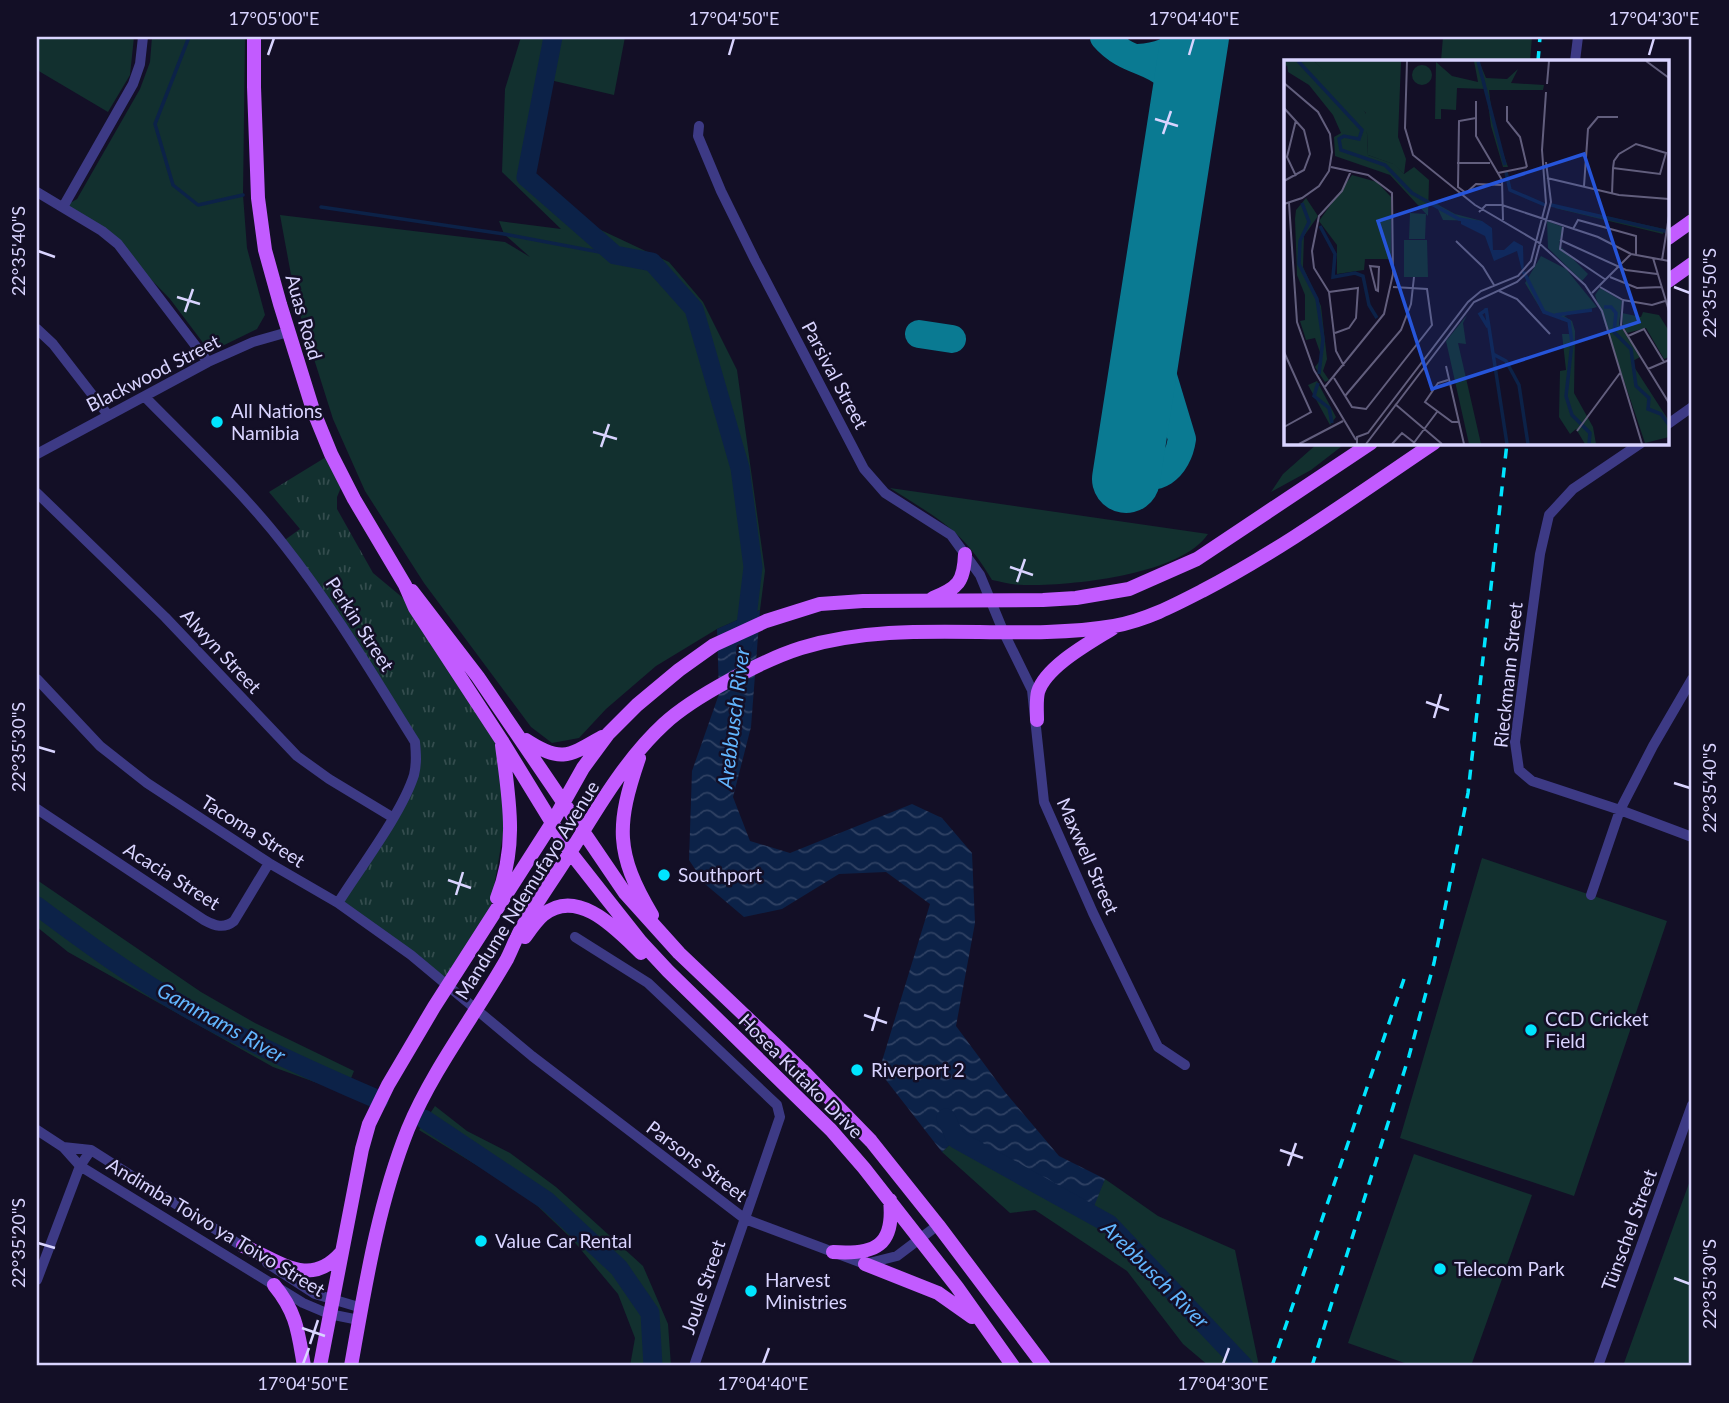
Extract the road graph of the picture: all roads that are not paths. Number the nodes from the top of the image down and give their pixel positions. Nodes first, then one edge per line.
1 (143, 37) edge
2 (254, 37) edge
3 (1578, 37) edge
4 (1575, 60) edge
5 (699, 126) dead end
6 (37, 192) edge
7 (63, 207) junction
8 (1692, 221) edge
9 (1670, 237) edge
10 (1692, 264) edge
11 (1670, 280) edge
12 (37, 329) edge
13 (288, 332) junction
14 (208, 362) junction
15 (145, 397) junction
16 (1692, 407) edge
17 (108, 415) junction
18 (1670, 423) edge
19 (1370, 444) edge
20 (1432, 444) edge
21 (1640, 444) edge
22 (37, 454) edge
23 (37, 493) edge
24 (965, 554) junction
25 (405, 585) junction
26 (925, 602) junction
27 (991, 602) junction
28 (1117, 625) junction
29 (1003, 633) junction
30 (37, 679) edge
31 (1692, 679) edge
32 (1037, 720) junction
33 (608, 734) junction
34 (519, 735) junction
35 (502, 741) junction
36 (642, 747) junction
37 (564, 803) junction
38 (37, 809) edge
39 (1620, 810) junction
40 (393, 817) junction
41 (552, 822) junction
42 (582, 831) junction
43 (1692, 837) edge
44 (570, 852) junction
45 (269, 863) junction
46 (1591, 895) dead end
47 (338, 903) junction
48 (488, 922) junction
49 (575, 937) dead end
50 (679, 953) junction
51 (508, 957) junction
52 (448, 986) junction
53 (461, 998) joint
54 (475, 1010) junction
55 (726, 1029) junction
56 (1185, 1065) dead end
57 (1692, 1105) edge
58 (37, 1130) edge
59 (63, 1147) junction
60 (91, 1150) junction
61 (80, 1166) junction
62 (890, 1200) junction
63 (745, 1219) junction
64 (938, 1225) junction
65 (920, 1239) junction
66 (243, 1247) junction
67 (834, 1252) junction
68 (341, 1253) junction
69 (865, 1264) junction
70 (37, 1280) edge
71 (274, 1285) junction
72 (330, 1307) junction
73 (361, 1314) junction
74 (987, 1329) junction
75 (301, 1341) junction
76 (297, 1366) edge
77 (304, 1366) edge
78 (320, 1366) edge
79 (351, 1366) edge
80 (694, 1366) edge
81 (1013, 1366) edge
82 (1044, 1366) edge
83 (1598, 1366) edge

1 - 7 street
2 - 13 main road, Auas Road
3 - 4 street
5 - 24 street, Parsival Street
6 - 7 street
7 - 14 street
8 - 9 main road
10 - 11 main road
12 - 17 street
13 - 14 street, Blackwood Street
13 - 25 main road, Auas Road
14 - 15 street, Blackwood Street
15 - 17 street, Blackwood Street
15 - 40 street, Perkin Street
16 - 18 street
17 - 22 street, Blackwood Street
19 - 27 main road, Mandume Ndemufayo Avenue
20 - 28 main road, Mandume Ndemufayo Avenue
21 - 39 street, Rieckmann Street
23 - 40 street, Alwyn Street
24 - 26 main road
24 - 27 street, Parsival Street
25 - 34 main road, Auas Road
25 - 35 main road, Auas Road
26 - 27 main road, Mandume Ndemufayo Avenue
26 - 33 main road, Mandume Ndemufayo Avenue
27 - 29 street, Maxwell Street
28 - 29 main road, Mandume Ndemufayo Avenue
28 - 32 main road
29 - 32 street, Maxwell Street
29 - 36 main road, Mandume Ndemufayo Avenue
30 - 45 street, Tacoma Street
31 - 39 street
32 - 56 street, Maxwell Street
33 - 34 main road
33 - 37 main road, Mandume Ndemufayo Avenue
34 - 37 main road, Auas Road
35 - 41 main road, Auas Road
35 - 48 main road
36 - 42 main road, Mandume Ndemufayo Avenue
36 - 50 main road
37 - 41 main road, Mandume Ndemufayo Avenue
37 - 42 main road, Auas Road
38 - 45 street, Acacia Street
39 - 43 street, Rieckmann Street
39 - 46 street
40 - 47 street, Perkin Street
41 - 44 main road, Hosea Kutako Drive
41 - 48 main road, Mandume Ndemufayo Avenue
42 - 44 main road, Mandume Ndemufayo Avenue
42 - 50 main road, Hosea Kutako Drive
44 - 51 main road, Mandume Ndemufayo Avenue
44 - 55 main road, Hosea Kutako Drive
45 - 47 street, Tacoma Street
47 - 52 street, Tacoma Street
48 - 52 main road, Mandume Ndemufayo Avenue
49 - 63 street, Joule Street
50 - 64 main road, Hosea Kutako Drive
51 - 54 main road, Mandume Ndemufayo Avenue
51 - 55 main road
52 - 53 street, Tacoma Street
52 - 68 main road, Mandume Ndemufayo Avenue
53 - 54 street, Parsons Street
54 - 63 street, Parsons Street
54 - 73 main road, Mandume Ndemufayo Avenue
55 - 62 main road, Hosea Kutako Drive
57 - 83 street, Tünschel Street
58 - 59 street, Andimba Toivo ya Toivo Street
59 - 60 street, Andimba Toivo ya Toivo Street
59 - 61 street, Andimba Toivo ya Toivo Street
60 - 61 street
60 - 66 street, Andimba Toivo ya Toivo Street
61 - 70 street
61 - 71 street, Andimba Toivo ya Toivo Street
62 - 65 main road, Hosea Kutako Drive
62 - 67 main road
63 - 67 street, Parsons Street
63 - 80 street, Joule Street
64 - 65 street
64 - 82 main road, Hosea Kutako Drive
65 - 69 street
65 - 74 main road, Hosea Kutako Drive
66 - 68 main road
66 - 72 street, Andimba Toivo ya Toivo Street
67 - 69 street, Parsons Street
68 - 72 main road, Mandume Ndemufayo Avenue
69 - 74 main road
71 - 72 street, Andimba Toivo ya Toivo Street
71 - 75 main road
72 - 73 street, Andimba Toivo ya Toivo Street
72 - 78 main road, Mandume Ndemufayo Avenue
73 - 79 main road, Mandume Ndemufayo Avenue
74 - 81 main road, Hosea Kutako Drive
75 - 76 main road
75 - 77 main road

